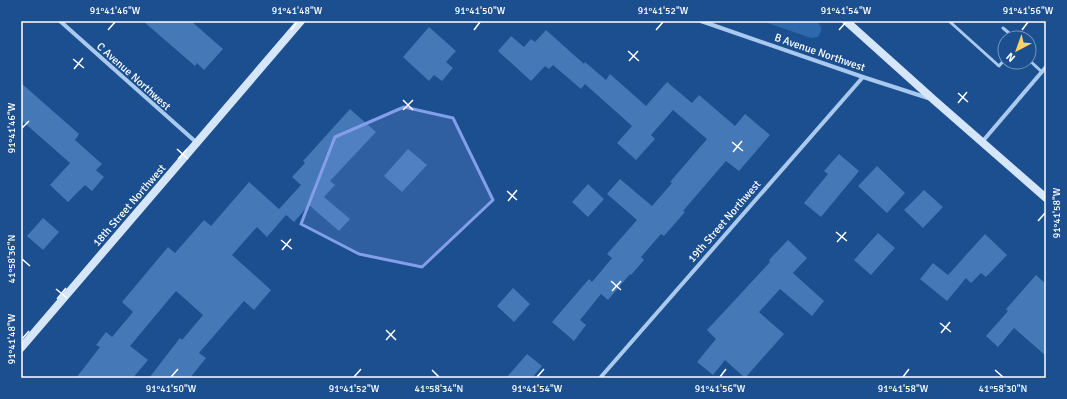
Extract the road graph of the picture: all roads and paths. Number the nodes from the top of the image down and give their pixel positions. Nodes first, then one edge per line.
1 (60, 21) edge
2 (301, 21) edge
3 (701, 21) edge
4 (846, 21) edge
5 (949, 21) edge
6 (997, 64) edge
7 (1037, 67) edge
8 (1046, 67) edge
9 (1042, 72) junction
10 (863, 77) junction
11 (934, 100) junction
12 (982, 142) junction
13 (197, 144) junction
14 (1046, 198) edge
15 (21, 348) edge
16 (600, 378) edge

1 - 13 street, C Avenue Northwest
2 - 13 street, 18th Street Northwest
3 - 10 street, B Avenue Northwest
4 - 11 street
5 - 6 lane
7 - 9 lane
8 - 9 street
9 - 12 street
10 - 11 street, B Avenue Northwest
10 - 16 street, 19th Street Northwest
11 - 12 street
12 - 14 street
13 - 15 street, 18th Street Northwest

